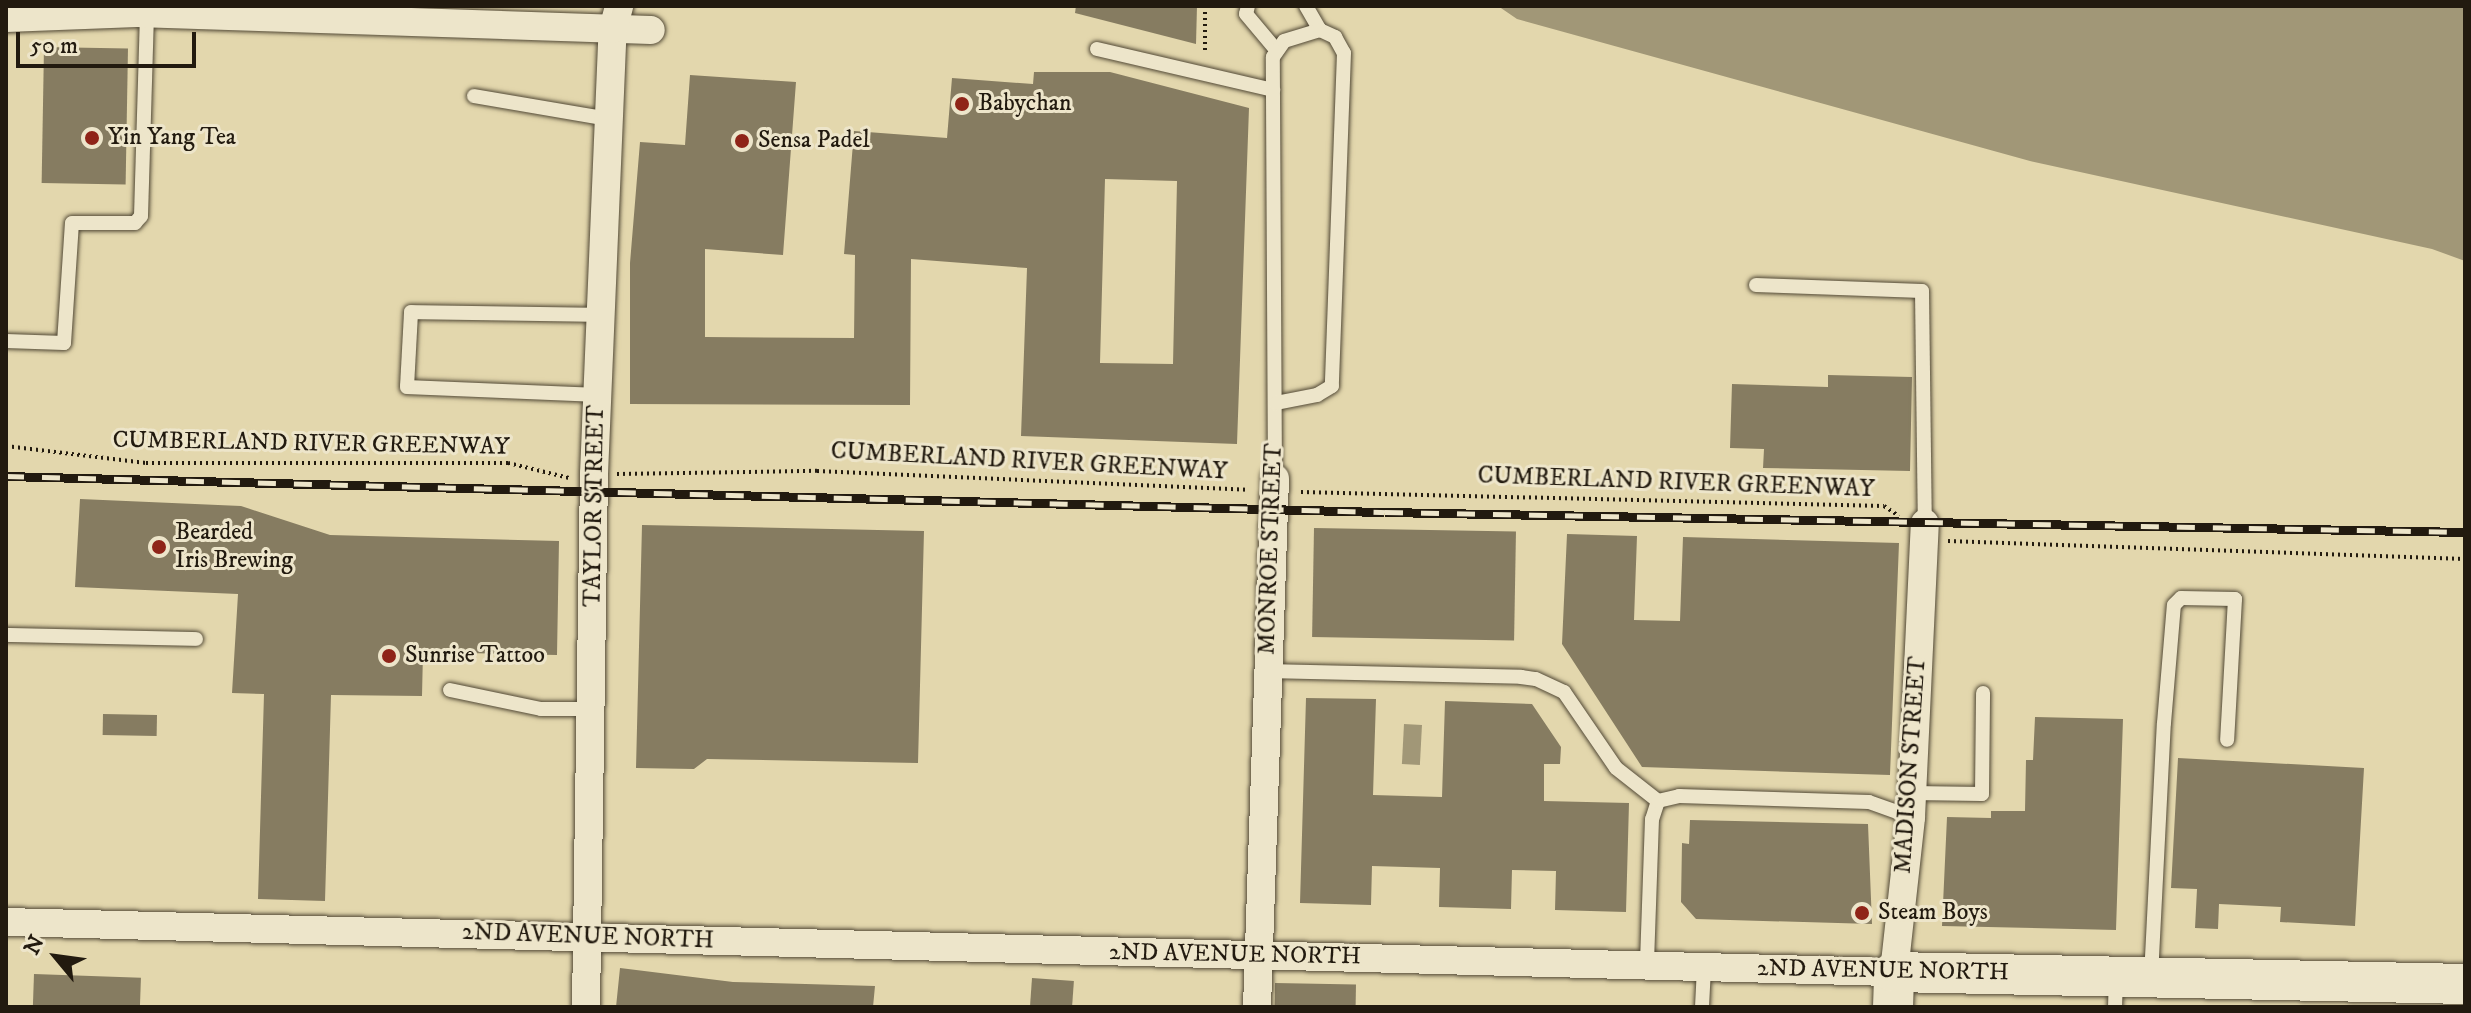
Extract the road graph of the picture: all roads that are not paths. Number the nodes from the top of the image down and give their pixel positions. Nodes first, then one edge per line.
1 (1248, 6) edge
2 (1306, 6) edge
3 (147, 10) edge
4 (6, 18) edge
5 (616, 18) edge
6 (651, 30) dead end
7 (1320, 30) junction
8 (1097, 49) dead end
9 (1277, 51) junction
10 (1273, 90) junction
11 (474, 96) dead end
12 (609, 119) junction
13 (1756, 285) dead end
14 (601, 315) junction
15 (6, 341) edge
16 (598, 395) junction
17 (1276, 403) junction
18 (1275, 485) joint
19 (1924, 532) joint
20 (6, 635) edge
21 (196, 639) dead end
22 (1266, 671) junction
23 (450, 690) dead end
24 (1983, 693) dead end
25 (591, 709) junction
26 (2227, 740) dead end
27 (1658, 801) junction
28 (1911, 805) junction
29 (6, 922) edge
30 (588, 937) junction
31 (1259, 956) junction
32 (1647, 965) junction
33 (1704, 967) junction
34 (2465, 984) edge
35 (2128, 987) edge
36 (1893, 989) edge
37 (586, 1007) edge
38 (1257, 1007) edge
39 (1702, 1007) edge

1 - 9 lane
2 - 7 lane
3 - 4 street
3 - 5 street
3 - 15 lane
5 - 6 street
5 - 12 street, TAYLOR STREET
7 - 9 lane
7 - 17 lane
8 - 10 lane
9 - 10 lane, MONROE STREET
10 - 17 lane, MONROE STREET
11 - 12 lane
12 - 14 street, TAYLOR STREET
13 - 19 lane
14 - 16 street, TAYLOR STREET
14 - 16 lane
16 - 25 street, TAYLOR STREET
17 - 18 lane, MONROE STREET
18 - 22 street, MONROE STREET
19 - 28 street, MADISON STREET
20 - 21 lane
22 - 27 lane
22 - 31 street, MONROE STREET
23 - 25 lane
24 - 28 lane
25 - 30 street, TAYLOR STREET
26 - 35 lane
27 - 28 lane
27 - 32 lane
28 - 36 street, MADISON STREET
29 - 30 street, 2ND AVENUE NORTH
30 - 31 street, 2ND AVENUE NORTH
30 - 37 street, TAYLOR STREET
31 - 32 street, 2ND AVENUE NORTH
31 - 38 street, MONROE STREET
32 - 33 street, 2ND AVENUE NORTH
33 - 36 street, 2ND AVENUE NORTH
33 - 39 lane
34 - 35 street, 2ND AVENUE NORTH
35 - 36 street, 2ND AVENUE NORTH

